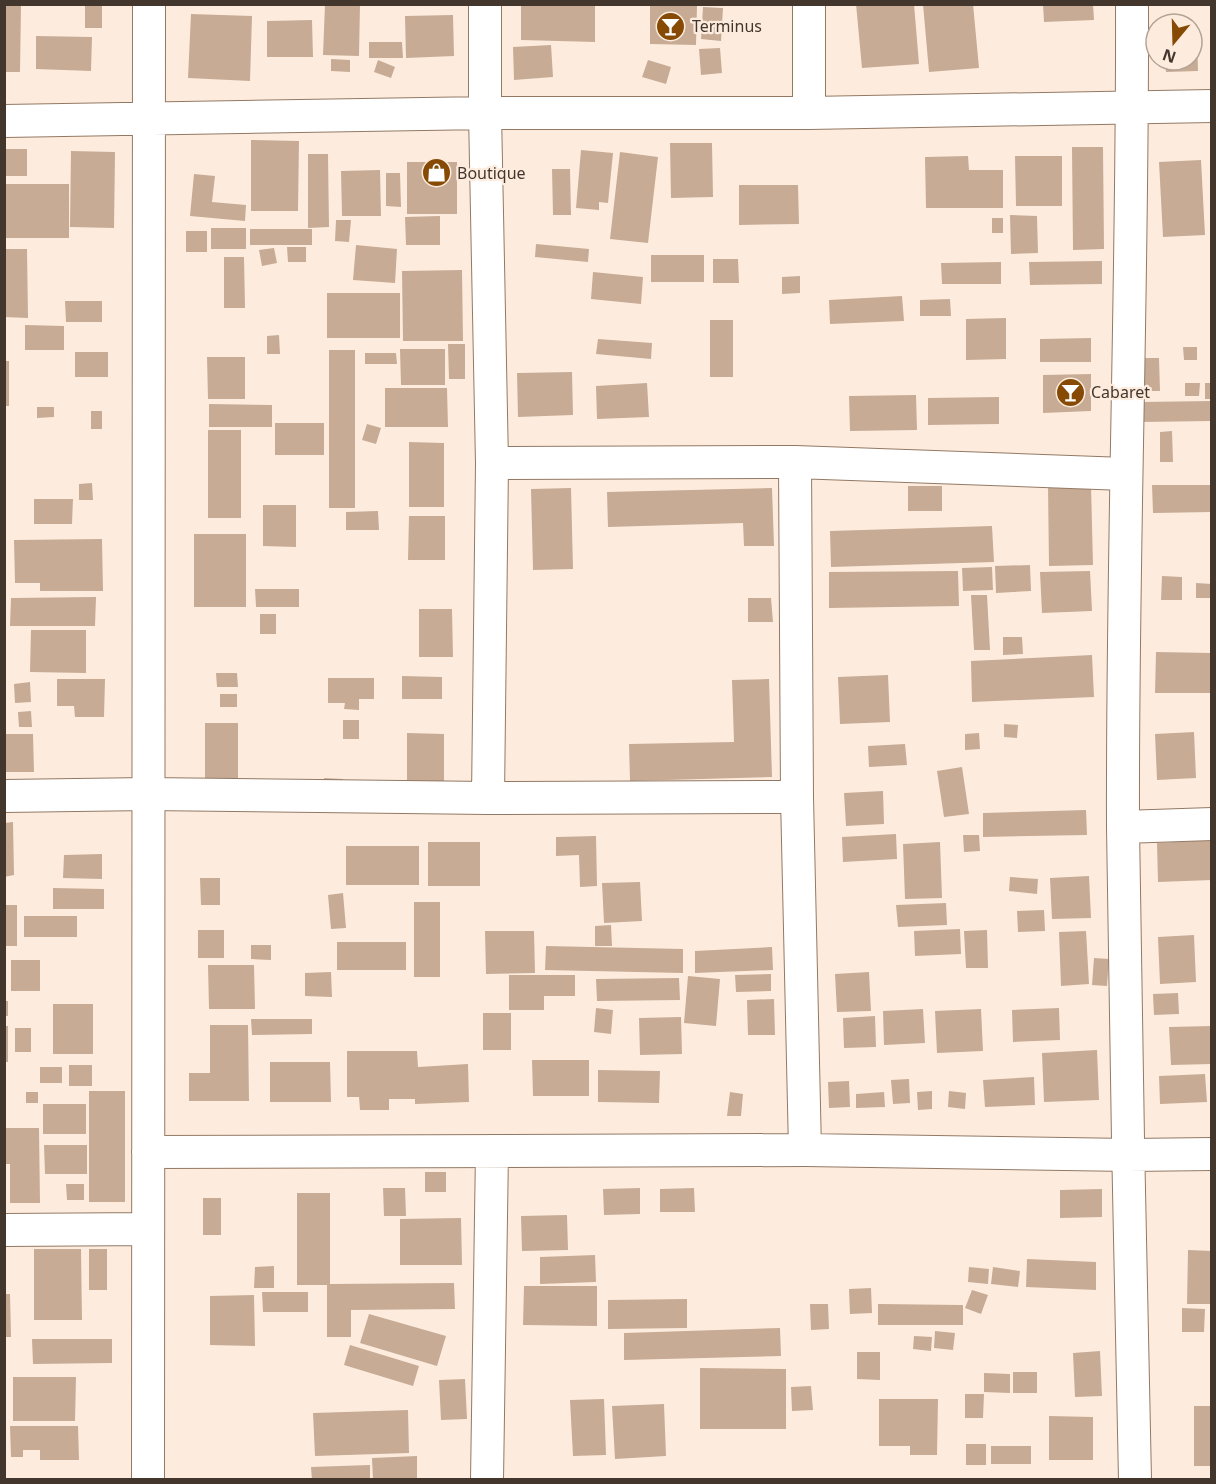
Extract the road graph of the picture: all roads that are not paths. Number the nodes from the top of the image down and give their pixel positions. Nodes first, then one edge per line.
1 (149, 4) edge
2 (485, 4) edge
3 (809, 4) edge
4 (1132, 4) edge
5 (1132, 106) junction
6 (1212, 106) edge
7 (809, 113) junction
8 (485, 114) junction
9 (149, 118) junction
10 (4, 121) edge
11 (795, 462) junction
12 (492, 463) junction
13 (1125, 474) junction
14 (148, 794) junction
15 (4, 796) edge
16 (797, 797) junction
17 (488, 798) junction
18 (1212, 825) edge
19 (1123, 827) junction
20 (805, 1150) junction
21 (492, 1151) junction
22 (148, 1152) junction
23 (1212, 1154) edge
24 (1129, 1155) junction
25 (148, 1229) junction
26 (4, 1230) edge
27 (147, 1479) edge
28 (487, 1479) edge
29 (1135, 1479) edge

1 - 9 street
2 - 8 street
3 - 7 street
4 - 5 street
5 - 6 street
5 - 7 street
5 - 13 street
7 - 8 street
8 - 9 street
8 - 12 street
9 - 10 street
9 - 14 street
11 - 12 street
11 - 13 street
11 - 16 street
12 - 17 street
13 - 19 street
14 - 15 street
14 - 17 street
14 - 22 street
16 - 17 street
16 - 20 street
18 - 19 street
19 - 24 street
20 - 21 street
20 - 24 street
21 - 22 street
21 - 28 street
22 - 25 street
23 - 24 street
24 - 29 street
25 - 26 street
25 - 27 street

